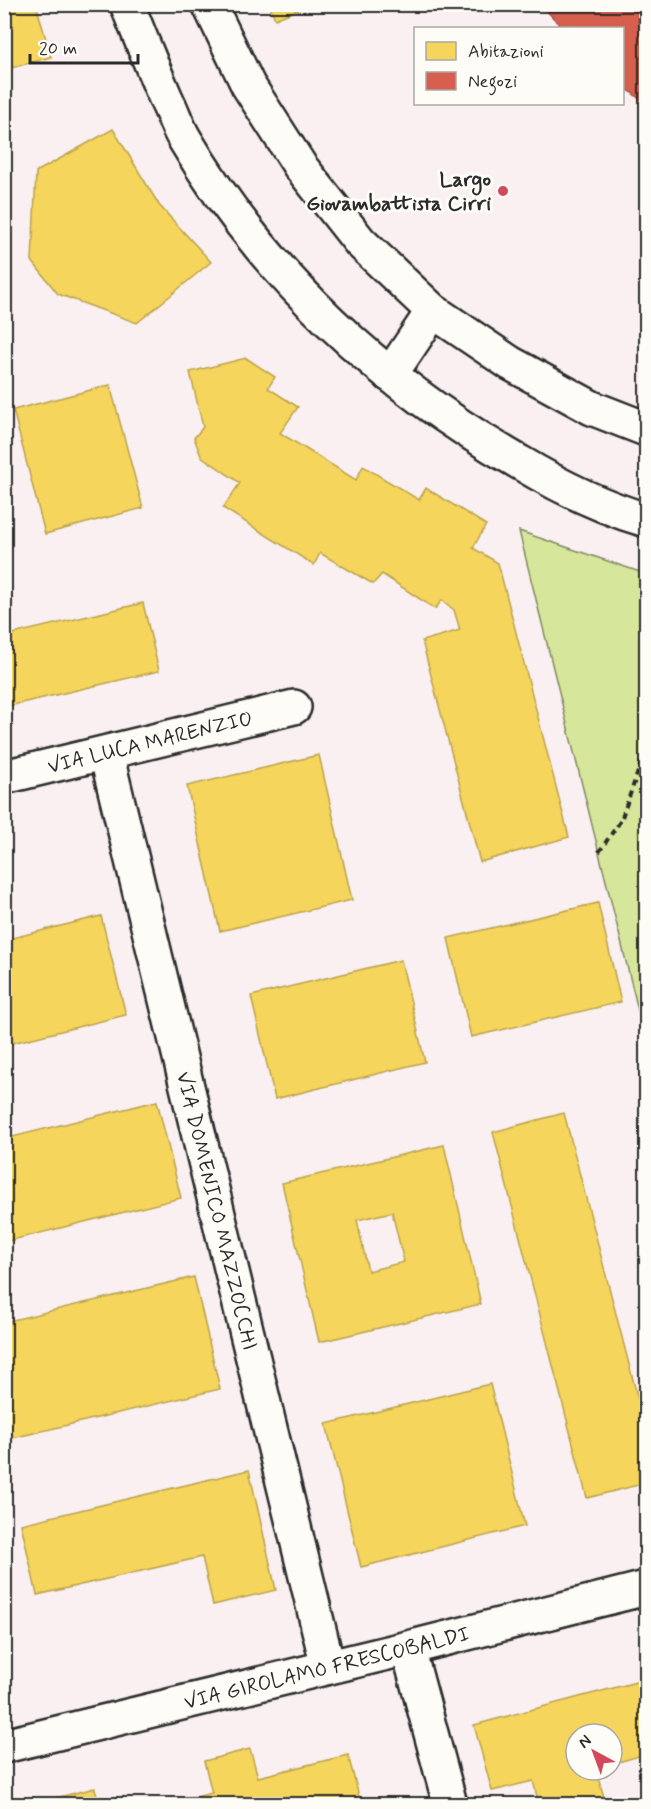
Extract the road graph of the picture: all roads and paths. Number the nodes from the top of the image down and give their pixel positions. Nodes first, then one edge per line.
1 (127, 4) edge
2 (210, 4) edge
3 (434, 311) junction
4 (390, 375) junction
5 (646, 429) edge
6 (646, 520) edge
7 (294, 707) dead end
8 (646, 749) edge
9 (106, 753) junction
10 (4, 777) edge
11 (599, 852) dead end
12 (646, 1588) edge
13 (408, 1648) junction
14 (328, 1667) junction
15 (4, 1746) edge
16 (450, 1804) edge

1 - 4 street
2 - 3 street
3 - 4 street
3 - 5 street
4 - 6 street
7 - 9 street, VIA LUCA MARENZIO
8 - 11 path
9 - 10 street, VIA LUCA MARENZIO
9 - 14 street, VIA DOMENICO MAZZOCCHI
12 - 13 street, VIA GIROLAMO FRESCOBALDI
13 - 14 street, VIA GIROLAMO FRESCOBALDI
13 - 16 street
14 - 15 street, VIA GIROLAMO FRESCOBALDI

